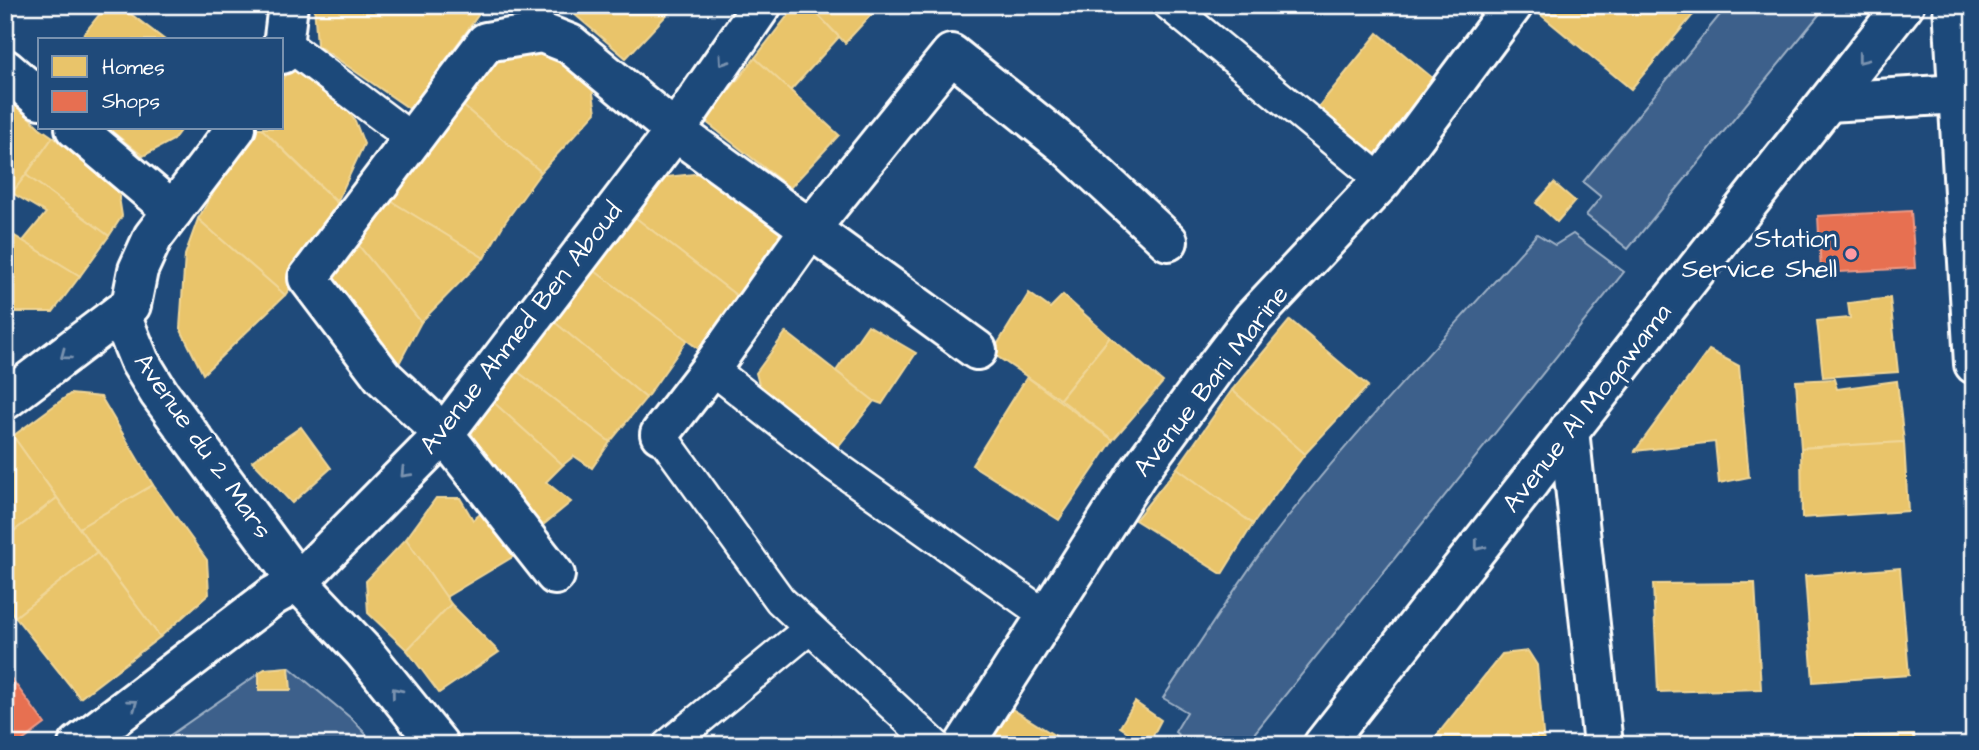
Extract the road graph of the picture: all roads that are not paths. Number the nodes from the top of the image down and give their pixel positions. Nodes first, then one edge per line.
1 (288, 5) edge
2 (762, 5) edge
3 (1169, 5) edge
4 (1904, 5) edge
5 (1953, 5) edge
6 (1509, 7) edge
7 (284, 39) edge
8 (284, 49) edge
9 (5, 68) edge
10 (1966, 93) edge
11 (38, 97) edge
12 (1829, 102) junction
13 (77, 130) edge
14 (234, 130) edge
15 (676, 131) junction
16 (412, 139) junction
17 (1382, 181) junction
18 (173, 211) junction
19 (810, 229) junction
20 (1168, 242) dead end
21 (120, 313) junction
22 (977, 350) dead end
23 (1974, 364) edge
24 (711, 368) junction
25 (5, 400) edge
26 (1569, 430) junction
27 (444, 433) junction
28 (660, 434) joint
29 (555, 575) dead end
30 (299, 582) junction
31 (1045, 615) junction
32 (809, 629) junction
33 (78, 745) edge
34 (439, 745) edge
35 (668, 745) edge
36 (934, 745) edge
37 (964, 745) edge
38 (1323, 745) edge
39 (1603, 745) edge

1 - 7 street
2 -> 15 street, Avenue Ahmed Ben Aboud
3 - 17 street
4 -> 12 street, Avenue Al Moqawama
5 - 10 street
6 - 17 street, Avenue Bani Marine
8 - 16 street
9 - 11 street
10 - 12 street
10 - 23 street
12 - 26 street, Avenue Al Moqawama
13 - 18 street
14 - 18 street
15 - 16 street
15 - 19 street
15 - 27 street, Avenue Ahmed Ben Aboud
16 - 27 street
17 - 31 street, Avenue Bani Marine
18 - 21 street
19 - 20 street
19 - 22 street
19 - 24 street
21 -> 25 street
21 - 30 street, Avenue du 2 Mars
24 - 28 street
24 - 31 street
26 -> 38 street, Avenue Al Moqawama
26 - 39 street
27 - 29 street
27 -> 30 street, Avenue Ahmed Ben Aboud
28 - 32 street
33 -> 30 street, Avenue Ahmed Ben Aboud
34 -> 30 street, Avenue du 2 Mars
31 - 37 street, Avenue Bani Marine
32 - 35 street
32 - 36 street

